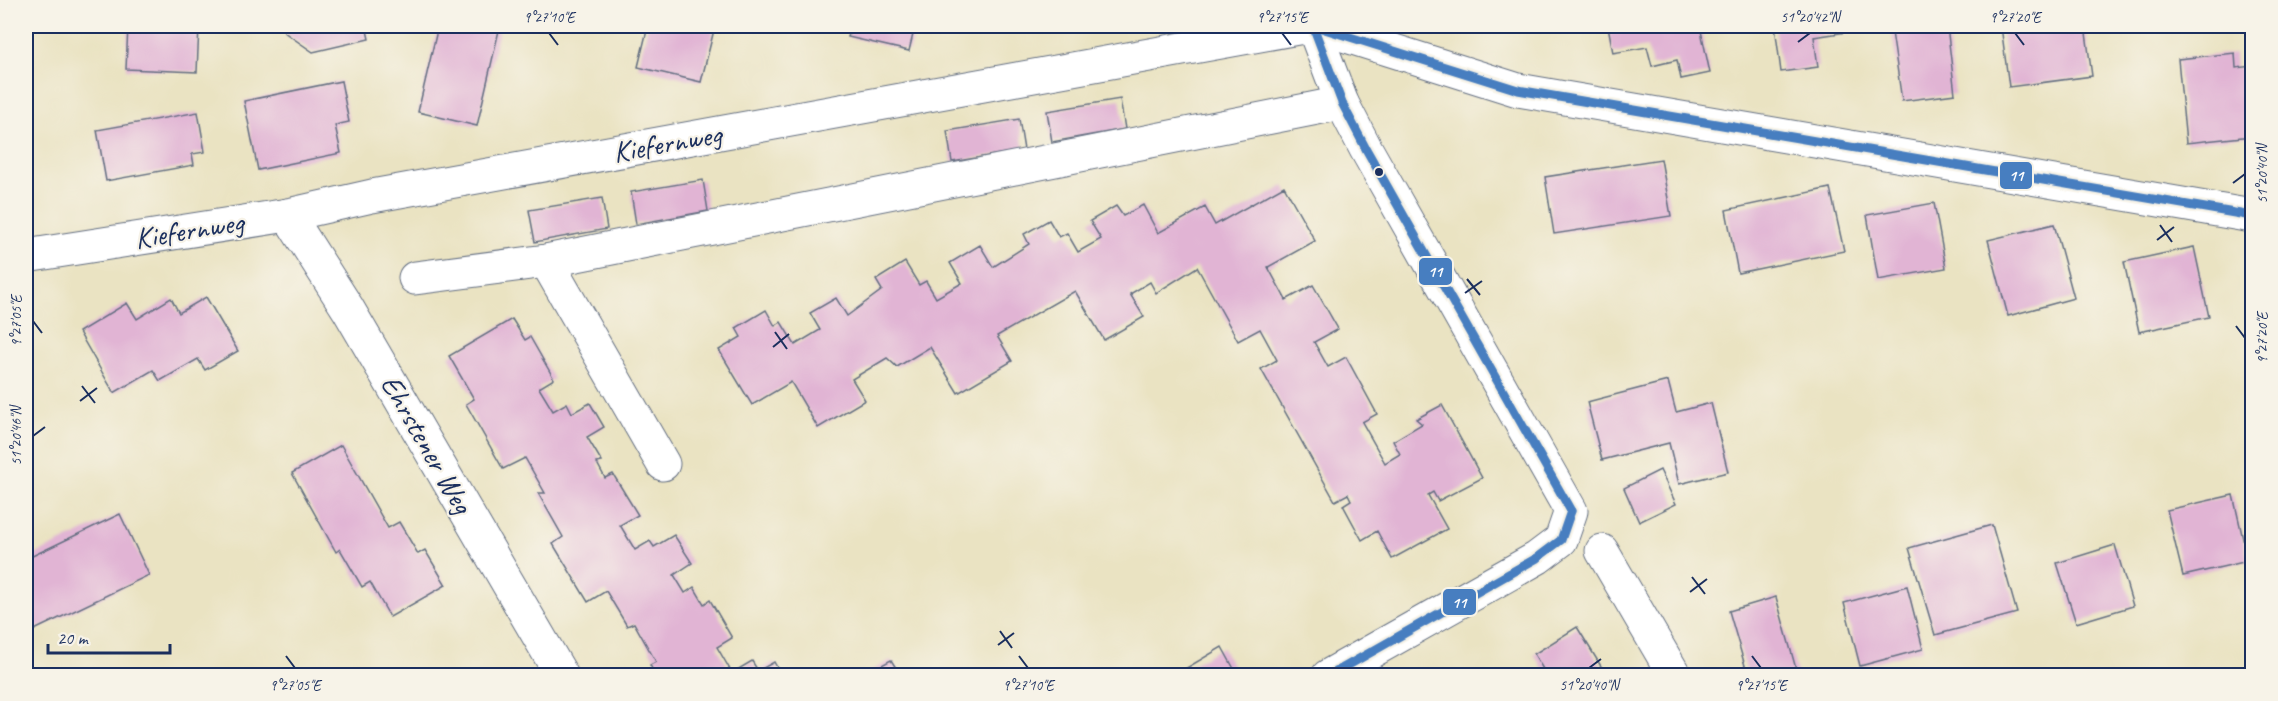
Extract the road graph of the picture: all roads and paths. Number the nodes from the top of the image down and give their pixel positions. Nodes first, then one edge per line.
1 (1312, 26) edge
2 (1342, 104) junction
3 (288, 215) junction
4 (2253, 216) edge
5 (26, 256) edge
6 (546, 261) junction
7 (415, 278) dead end
8 (663, 464) dead end
9 (1602, 551) dead end
10 (562, 675) edge
11 (1328, 675) edge
12 (1675, 675) edge

1 - 2 street
1 - 3 street, Kiefernweg
1 - 4 street
2 - 6 street
2 - 11 street
3 - 5 street, Kiefernweg
3 - 10 street, Ehrstener Weg
6 - 7 street
6 - 8 street
9 - 12 street

